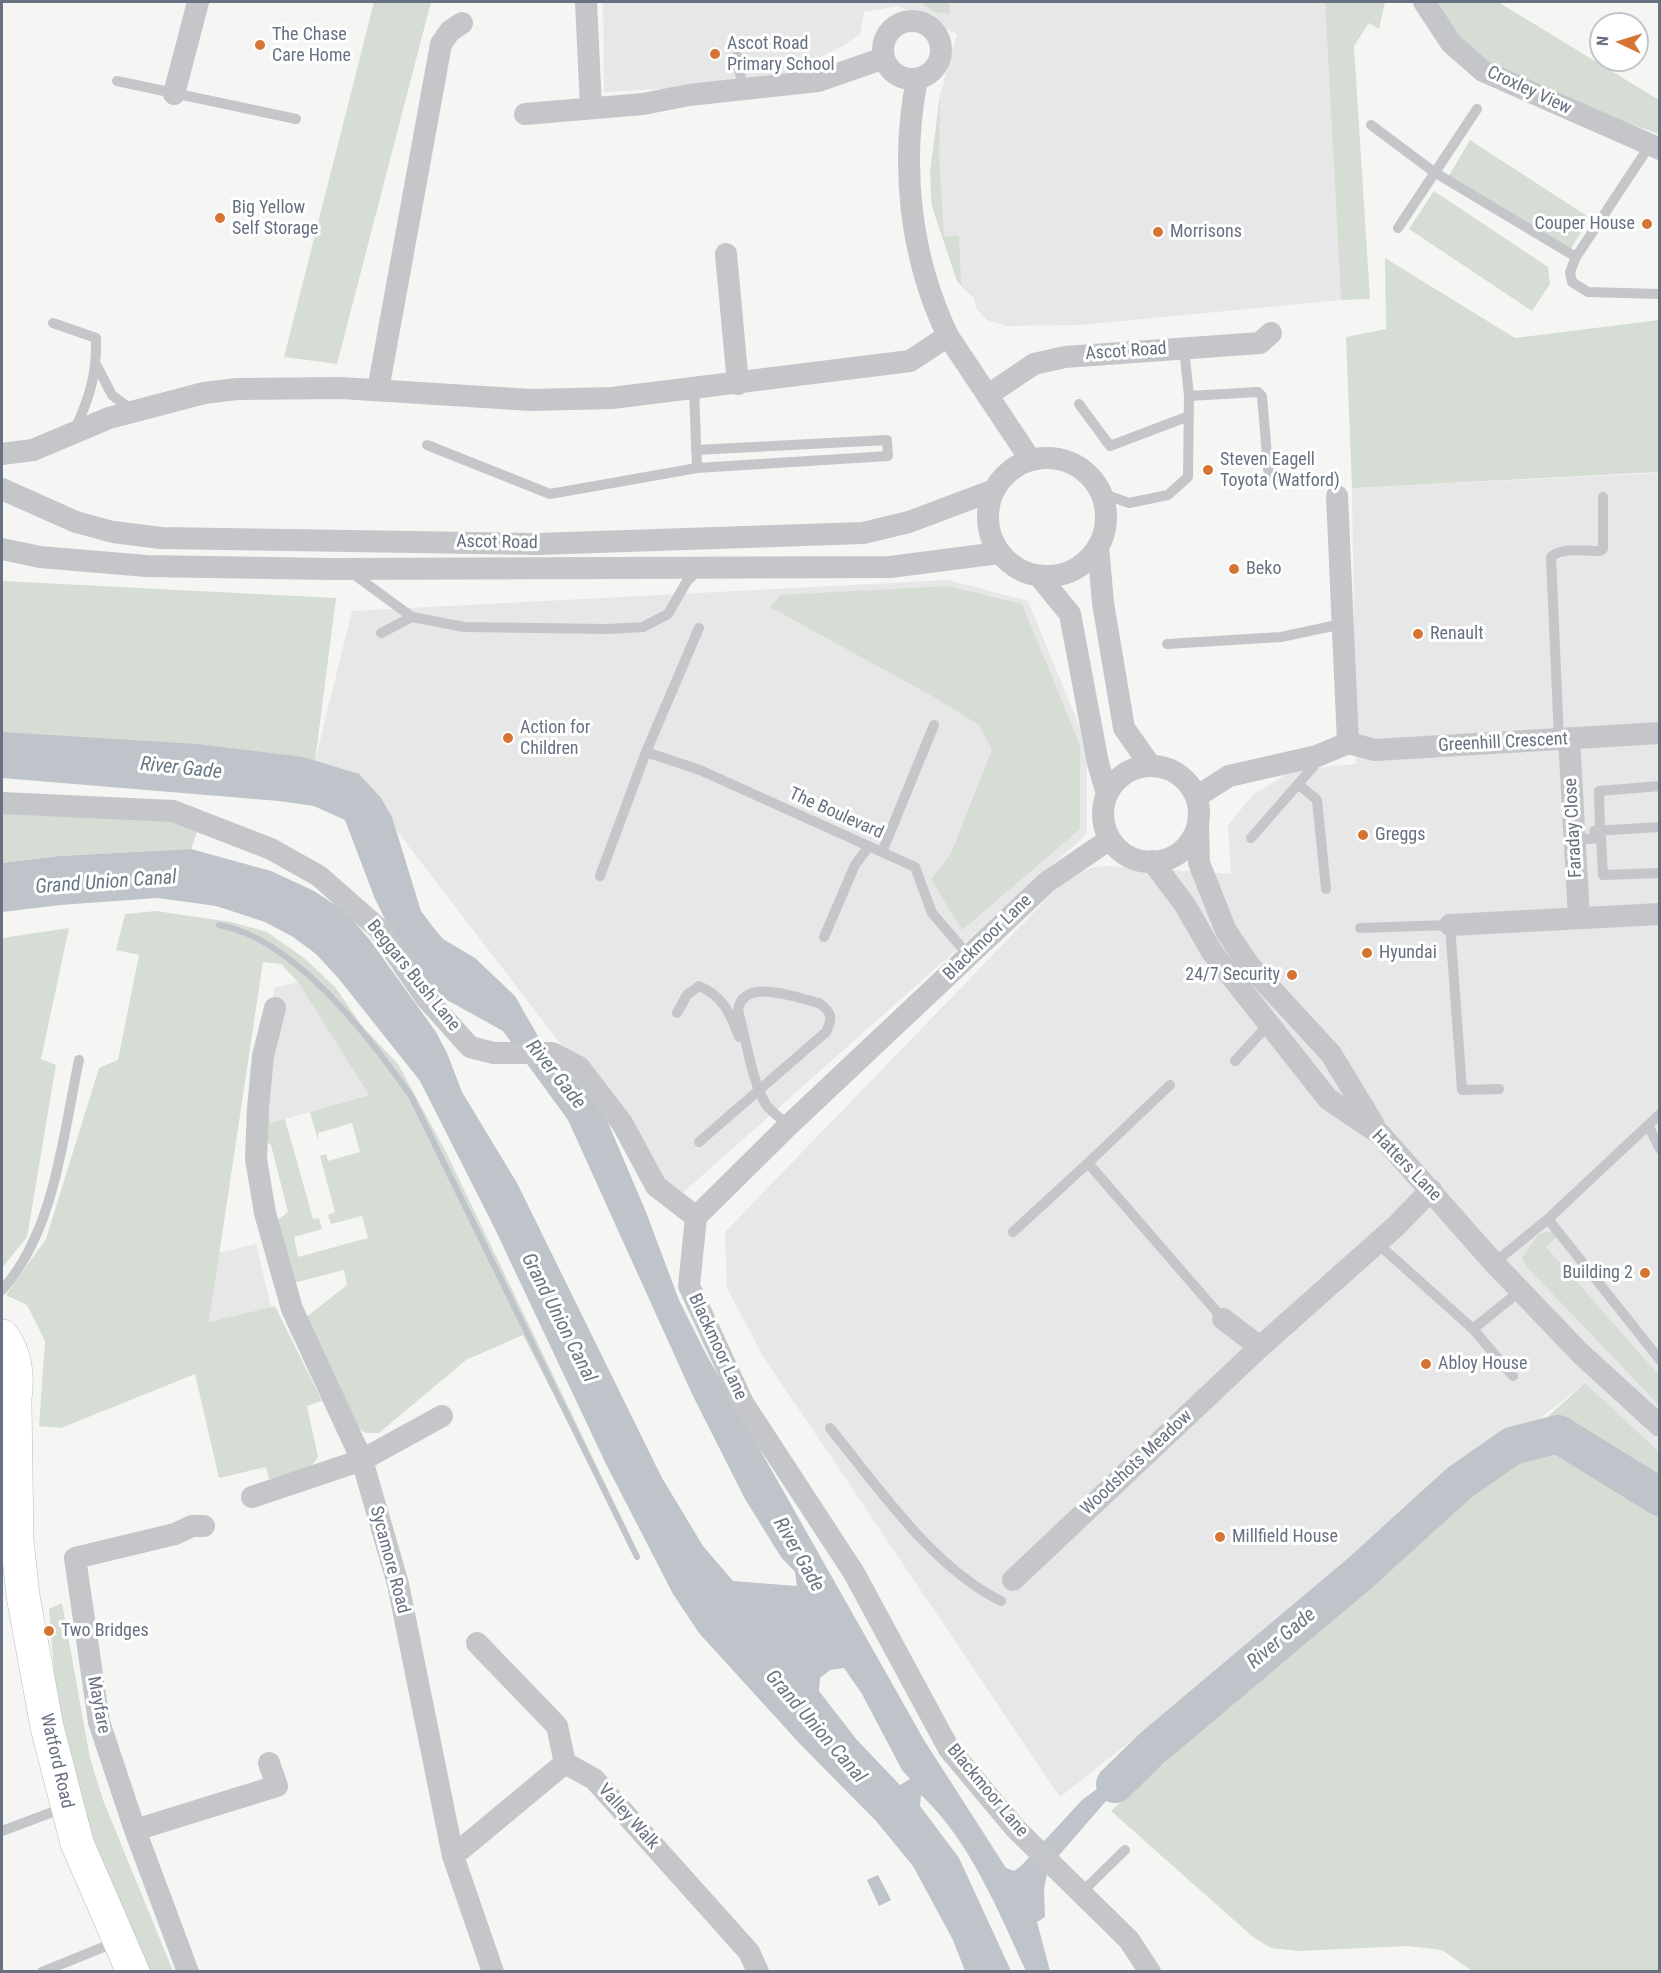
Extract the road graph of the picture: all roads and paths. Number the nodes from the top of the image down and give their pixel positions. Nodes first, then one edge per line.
1 (198, 2) edge
2 (586, 2) edge
3 (1424, 2) edge
4 (462, 23) dead end
5 (737, 56) dead end
6 (884, 58) junction
7 (917, 79) junction
8 (117, 81) dead end
9 (743, 90) junction
10 (174, 94) junction
11 (591, 108) junction
12 (1477, 109) dead end
13 (525, 114) dead end
14 (296, 119) dead end
15 (1371, 125) dead end
16 (1655, 147) edge
17 (1434, 172) junction
18 (1398, 228) dead end
19 (726, 254) dead end
20 (1576, 258) junction
21 (1659, 294) edge
22 (53, 322) dead end
23 (1271, 333) dead end
24 (948, 336) junction
25 (1184, 348) junction
26 (97, 366) junction
27 (738, 384) junction
28 (694, 389) junction
29 (378, 390) junction
30 (988, 395) junction
31 (1189, 396) junction
32 (1079, 405) dead end
33 (133, 411) junction
34 (1189, 416) junction
35 (73, 433) junction
36 (427, 445) dead end
37 (696, 450) junction
38 (2, 454) edge
39 (1030, 459) junction
40 (697, 468) junction
41 (1269, 479) dead end
42 (2, 489) edge
43 (994, 490) junction
44 (1101, 493) junction
45 (1337, 496) dead end
46 (1603, 497) dead end
47 (1098, 546) junction
48 (2, 549) edge
49 (999, 553) junction
50 (702, 568) junction
51 (346, 569) junction
52 (1039, 576) junction
53 (412, 617) junction
54 (1342, 624) junction
55 (699, 628) dead end
56 (381, 633) dead end
57 (1167, 644) dead end
58 (934, 725) dead end
59 (1659, 733) edge
60 (1564, 739) junction
61 (1348, 743) junction
62 (646, 752) junction
63 (1317, 756) junction
64 (1150, 765) junction
65 (1298, 784) junction
66 (1659, 786) edge
67 (1107, 794) junction
68 (1196, 797) junction
69 (2, 803) edge
70 (1198, 824) junction
71 (1659, 827) edge
72 (1601, 834) junction
73 (1574, 837) junction
74 (1251, 838) dead end
75 (1110, 839) junction
76 (868, 846) junction
77 (882, 852) junction
78 (1152, 861) junction
79 (1659, 873) edge
80 (600, 876) dead end
81 (1326, 889) dead end
82 (1659, 914) edge
83 (1579, 917) junction
84 (1450, 925) junction
85 (1360, 928) dead end
86 (824, 937) dead end
87 (969, 956) junction
88 (275, 1008) dead end
89 (677, 1013) dead end
90 (1268, 1025) junction
91 (79, 1060) dead end
92 (1235, 1061) dead end
93 (755, 1074) junction
94 (1170, 1085) dead end
95 (760, 1088) junction
96 (1498, 1089) dead end
97 (1659, 1114) edge
98 (789, 1125) junction
99 (1648, 1125) junction
100 (1380, 1134) junction
101 (699, 1142) dead end
102 (1659, 1149) edge
103 (1088, 1162) junction
104 (1431, 1190) junction
105 (696, 1217) junction
106 (1548, 1219) junction
107 (1013, 1232) dead end
108 (1377, 1243) junction
109 (1494, 1263) junction
110 (2, 1290) edge
111 (1520, 1291) junction
112 (1223, 1319) joint
113 (1473, 1329) junction
114 (2, 1336) edge
115 (1260, 1347) junction
116 (1659, 1360) edge
117 (1514, 1376) dead end
118 (15, 1404) junction
119 (442, 1416) dead end
120 (1659, 1425) edge
121 (830, 1428) dead end
122 (2, 1436) edge
123 (362, 1460) junction
124 (252, 1497) dead end
125 (204, 1526) dead end
126 (12, 1550) edge
127 (1013, 1580) dead end
128 (1000, 1601) dead end
129 (477, 1643) dead end
130 (269, 1763) dead end
131 (565, 1763) junction
132 (66, 1807) junction
133 (135, 1830) junction
134 (2, 1832) edge
135 (1125, 1850) dead end
136 (453, 1857) junction
137 (1075, 1886) junction
138 (119, 1940) junction
139 (42, 1971) edge
140 (133, 1971) edge
141 (188, 1971) edge
142 (493, 1971) edge
143 (758, 1971) edge
144 (1150, 1971) edge

1 - 10 street
2 - 11 street
3 - 16 street, Croxley View
4 - 29 street
5 - 9 lane
6 - 7 street
6 - 7 street
6 - 9 street
7 - 24 street
8 - 10 lane
9 - 11 street
10 - 14 lane
11 - 13 street
12 - 17 lane
15 - 17 lane
16 - 20 lane
17 - 18 lane
17 - 20 lane
19 - 27 street
20 - 21 lane
22 - 26 lane
23 - 25 street, Ascot Road
24 - 27 street
24 - 30 street
25 - 30 street, Ascot Road
25 - 31 lane
26 - 33 lane
26 - 35 lane
27 - 28 street
28 - 29 street
28 - 37 lane
29 - 33 street
30 - 39 street
31 - 34 lane
31 - 41 lane
32 - 34 lane
33 - 35 street
34 - 44 lane
35 - 38 street
36 - 40 lane
37 - 40 lane
37 - 40 lane
39 - 43 street
39 - 44 street
42 - 43 street, Ascot Road
43 - 49 street
44 - 47 street
45 - 54 street
46 - 60 lane
47 - 52 street
47 - 64 street
48 - 51 street, Ascot Road
49 - 50 street, Ascot Road
49 - 52 street
50 - 51 street, Ascot Road
50 - 53 lane
51 - 53 lane
52 - 67 street
53 - 56 lane
54 - 57 lane
54 - 61 street
55 - 62 lane
58 - 77 lane
59 - 60 street, Greenhill Crescent
60 - 61 street, Greenhill Crescent
60 - 73 street, Faraday Close
61 - 63 street
62 - 76 lane, The Boulevard
62 - 80 lane
63 - 65 lane
63 - 68 street
64 - 67 street
64 - 68 street
65 - 74 lane
65 - 81 lane
66 - 72 lane
67 - 75 street
68 - 70 street
69 - 105 street, Beggars Bush Lane
70 - 78 street
70 - 100 street
71 - 72 lane
72 - 73 lane
72 - 79 lane
73 - 83 street, Faraday Close
75 - 78 street
75 - 87 street, Blackmoor Lane
76 - 77 lane, The Boulevard
76 - 86 lane
77 - 87 lane, The Boulevard
78 - 90 street, Hatters Lane
82 - 83 street
83 - 84 street
84 - 85 lane
84 - 96 lane
87 - 98 street, Blackmoor Lane
88 - 123 street, Sycamore Road
89 - 93 lane
90 - 92 lane
90 - 100 street, Hatters Lane
91 - 110 lane
93 - 95 lane
93 - 95 lane
94 - 103 lane
95 - 98 lane
95 - 101 lane
97 - 99 lane
98 - 105 street, Blackmoor Lane
99 - 102 lane
99 - 106 lane
100 - 104 street, Hatters Lane
103 - 107 lane
103 - 112 lane
104 - 108 street, Woodshots Meadow
104 - 109 street, Hatters Lane
105 - 137 street, Blackmoor Lane
106 - 109 lane
106 - 116 lane
108 - 113 lane
108 - 115 street, Woodshots Meadow
109 - 111 street, Hatters Lane
111 - 113 lane
111 - 120 street, Hatters Lane
112 - 115 street
113 - 117 lane
114 - 118 main road, Watford Road
115 - 127 street, Woodshots Meadow
118 - 122 main road
118 - 126 main road, Watford Road
119 - 123 street
121 - 128 lane
123 - 124 street
123 - 136 street, Sycamore Road
125 - 133 street, Mayfare
126 - 132 main road, Watford Road
129 - 131 street
130 - 133 street
131 - 136 street
131 - 143 street, Valley Walk
132 - 134 lane
132 - 138 main road, Watford Road
133 - 141 street, Mayfare
135 - 137 lane
136 - 142 street, Sycamore Road
137 - 144 street, Blackmoor Lane
138 - 139 lane
138 - 140 main road, Watford Road

